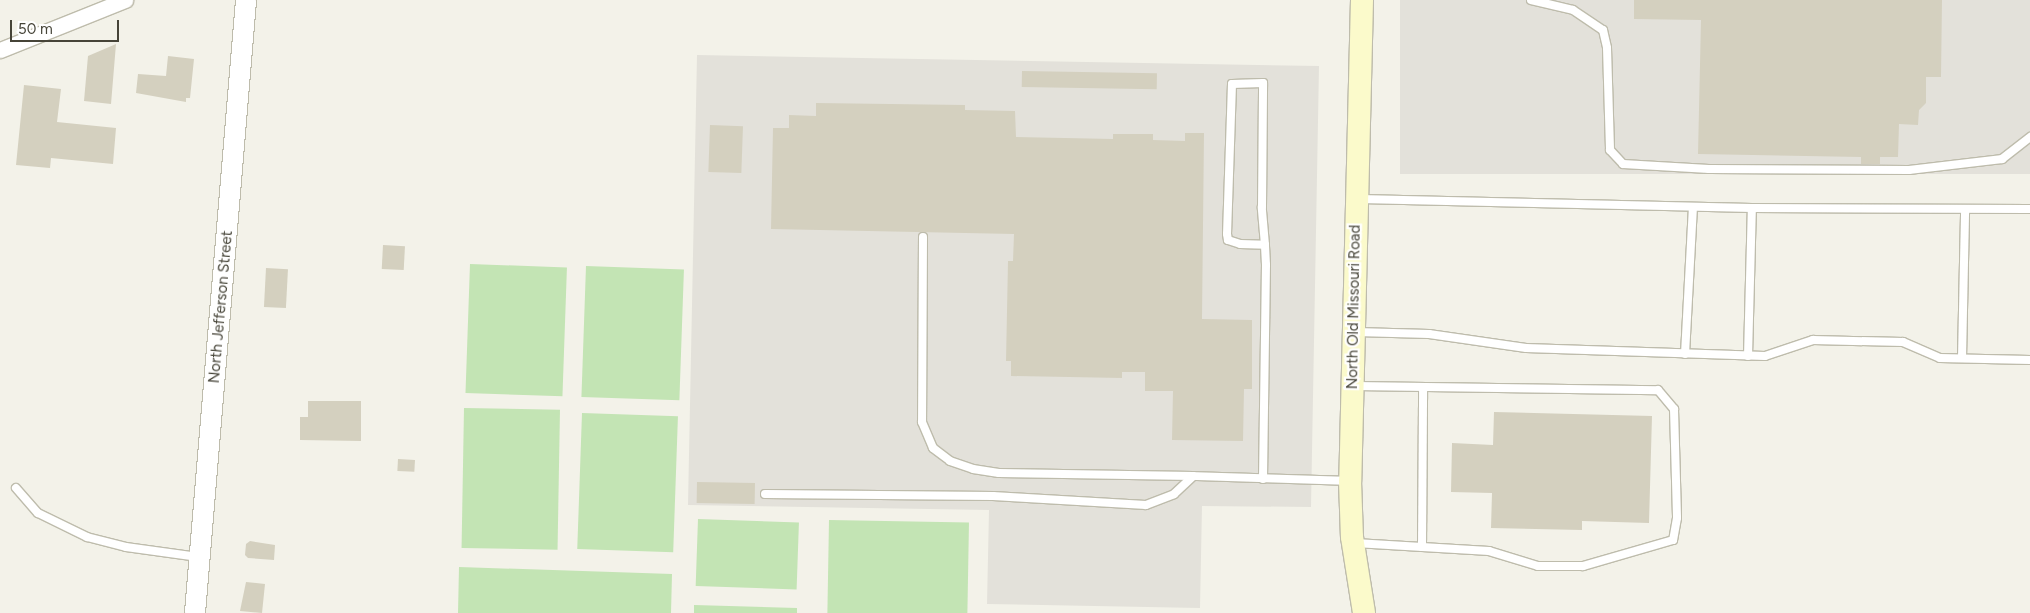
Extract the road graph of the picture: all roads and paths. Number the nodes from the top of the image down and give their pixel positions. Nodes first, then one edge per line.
1 (126, 0) edge
2 (246, 0) edge
3 (1362, 0) edge
4 (1531, 0) edge
5 (0, 50) edge
6 (2030, 137) edge
7 (1357, 199) junction
8 (1693, 207) junction
9 (1752, 208) junction
10 (1966, 209) junction
11 (2030, 209) edge
12 (923, 237) dead end
13 (1265, 245) junction
14 (1354, 332) junction
15 (1686, 354) junction
16 (1748, 356) junction
17 (1962, 358) junction
18 (2030, 360) edge
19 (1352, 386) junction
20 (1423, 387) junction
21 (1192, 476) junction
22 (1263, 479) junction
23 (1350, 481) junction
24 (16, 488) dead end
25 (765, 494) dead end
26 (1353, 542) junction
27 (1422, 547) junction
28 (200, 557) junction
29 (195, 613) edge
30 (1364, 613) edge

1 - 5 street
2 - 28 street, North Jefferson Street
3 - 7 main road, North Old Missouri Road
4 - 6 lane
7 - 8 lane
7 - 14 main road, North Old Missouri Road
8 - 9 lane
8 - 15 lane
9 - 10 lane
9 - 16 lane
10 - 11 lane
10 - 17 lane
12 - 21 lane
13 - 13 lane
13 - 22 lane
14 - 15 lane
14 - 19 main road, North Old Missouri Road
15 - 16 lane
16 - 17 lane
17 - 18 lane
19 - 20 lane
19 - 23 main road, North Old Missouri Road
20 - 27 lane
20 - 27 lane
21 - 22 lane
21 - 25 lane
22 - 23 lane
23 - 26 main road, North Old Missouri Road
24 - 28 lane
26 - 27 lane
26 - 30 main road, North Old Missouri Road
28 - 29 street, North Jefferson Street

